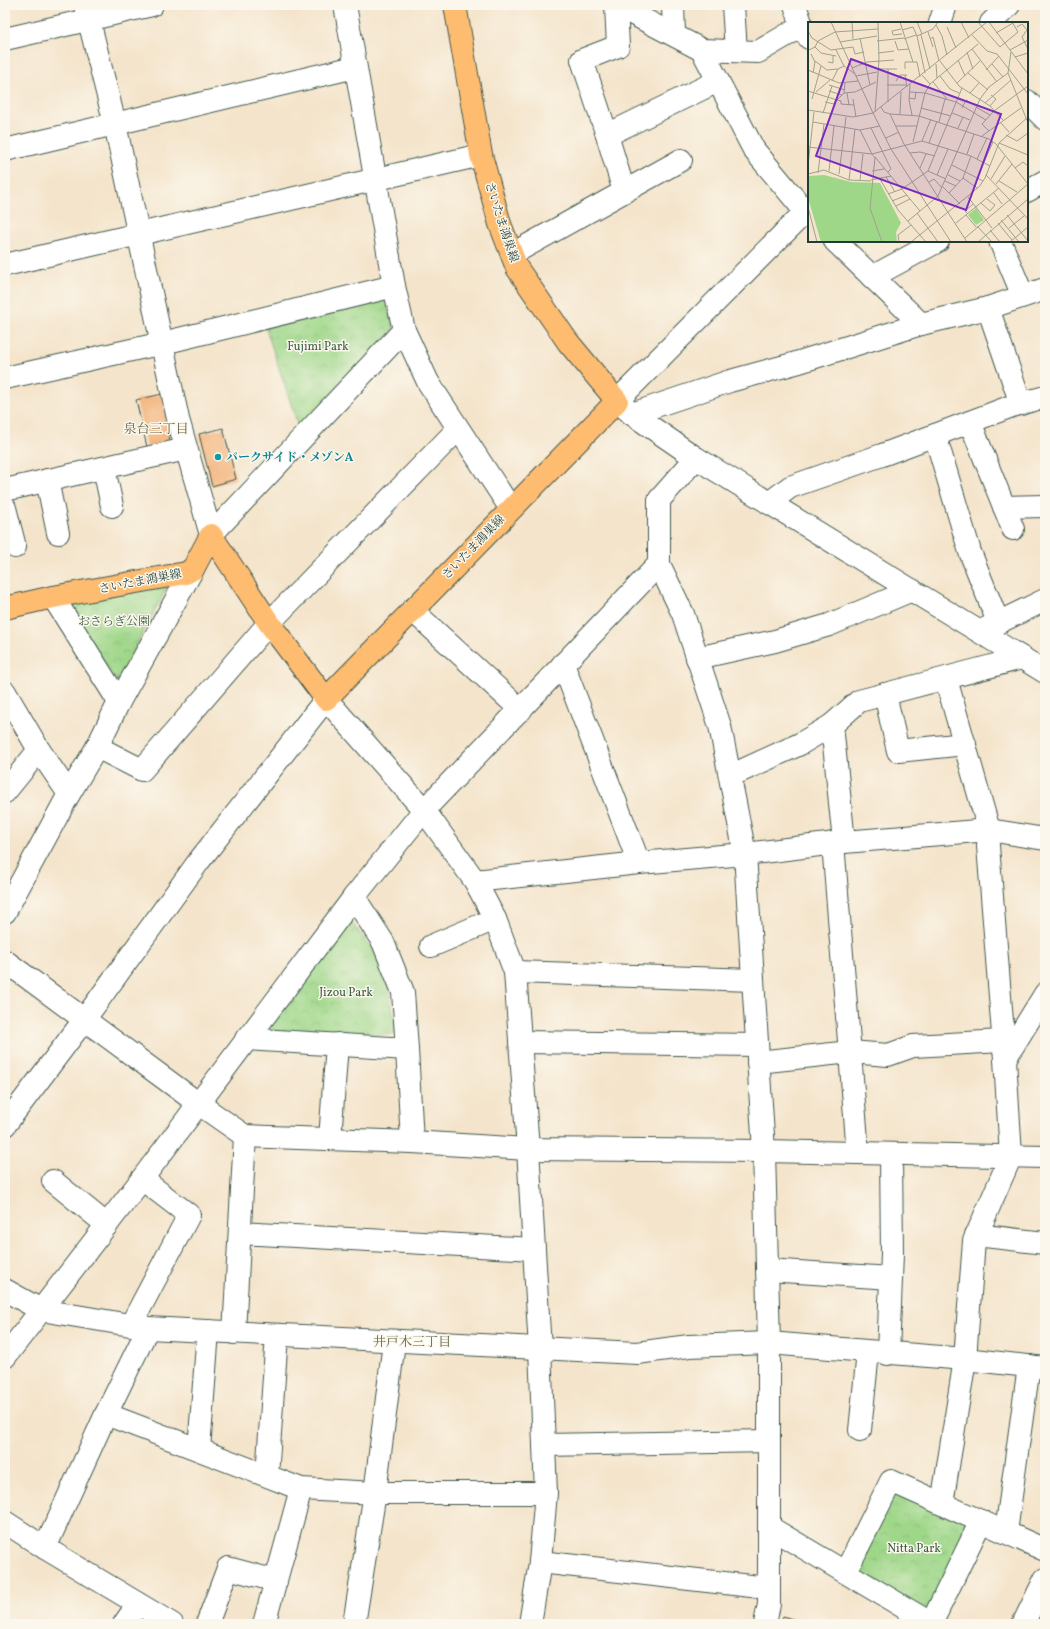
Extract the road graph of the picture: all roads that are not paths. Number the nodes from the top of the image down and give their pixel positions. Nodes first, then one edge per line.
1 (152, 5) edge
2 (345, 5) edge
3 (455, 5) edge
4 (673, 5) edge
5 (733, 5) edge
6 (795, 5) edge
7 (946, 5) edge
8 (1009, 5) edge
9 (616, 6) edge
10 (87, 12) edge
11 (940, 22) edge
12 (992, 22) edge
13 (805, 32) edge
14 (674, 34) junction
15 (5, 39) edge
16 (702, 50) junction
17 (736, 51) junction
18 (355, 67) junction
19 (718, 81) junction
20 (1028, 102) edge
21 (1045, 120) edge
22 (115, 124) junction
23 (607, 135) junction
24 (5, 150) edge
25 (481, 155) junction
26 (681, 160) dead end
27 (375, 179) junction
28 (1045, 180) edge
29 (1028, 190) edge
30 (624, 191) junction
31 (808, 212) edge
32 (139, 234) junction
33 (836, 242) edge
34 (936, 242) edge
35 (1000, 242) edge
36 (512, 254) junction
37 (5, 265) edge
38 (872, 277) junction
39 (394, 286) junction
40 (1045, 289) edge
41 (1023, 296) junction
42 (988, 308) junction
43 (921, 324) junction
44 (404, 330) junction
45 (162, 343) junction
46 (5, 378) edge
47 (1045, 397) edge
48 (1021, 404) junction
49 (624, 408) junction
50 (970, 422) junction
51 (458, 429) junction
52 (935, 435) junction
53 (186, 449) junction
54 (696, 458) junction
55 (104, 468) junction
56 (47, 480) junction
57 (5, 490) edge
58 (769, 502) junction
59 (112, 506) dead end
60 (1045, 506) edge
61 (1004, 507) junction
62 (5, 508) edge
63 (511, 509) junction
64 (1013, 529) dead end
65 (58, 534) dead end
66 (211, 535) junction
67 (15, 547) dead end
68 (660, 564) junction
69 (193, 570) junction
70 (912, 590) junction
71 (53, 597) junction
72 (1045, 600) edge
73 (5, 608) edge
74 (412, 610) junction
75 (269, 623) junction
76 (989, 626) junction
77 (697, 658) junction
78 (1022, 658) junction
79 (563, 664) junction
80 (1045, 672) edge
81 (946, 679) junction
82 (5, 693) edge
83 (885, 694) junction
84 (326, 699) junction
85 (118, 702) junction
86 (521, 710) junction
87 (832, 725) junction
88 (965, 744) junction
89 (97, 747) junction
90 (39, 750) junction
91 (730, 776) junction
92 (5, 792) edge
93 (69, 794) junction
94 (424, 810) junction
95 (989, 830) junction
96 (1045, 839) edge
97 (838, 842) junction
98 (746, 854) junction
99 (639, 863) junction
100 (475, 881) junction
101 (354, 897) junction
102 (5, 912) edge
103 (495, 918) junction
104 (431, 946) dead end
105 (5, 961) edge
106 (515, 972) junction
107 (753, 980) junction
108 (1045, 994) edge
109 (84, 1020) junction
110 (246, 1039) junction
111 (520, 1042) junction
112 (337, 1044) junction
113 (408, 1049) junction
114 (1004, 1050) junction
115 (850, 1052) junction
116 (758, 1054) junction
117 (199, 1104) junction
118 (5, 1125) edge
119 (245, 1136) junction
120 (330, 1139) junction
121 (412, 1142) junction
122 (528, 1149) junction
123 (764, 1151) junction
124 (858, 1153) junction
125 (891, 1154) junction
126 (1010, 1156) junction
127 (1045, 1157) edge
128 (142, 1179) junction
129 (53, 1181) dead end
130 (107, 1225) junction
131 (240, 1233) junction
132 (976, 1235) junction
133 (1045, 1244) edge
134 (534, 1249) junction
135 (767, 1270) junction
136 (891, 1278) junction
137 (5, 1290) edge
138 (41, 1310) junction
139 (139, 1327) junction
140 (208, 1331) junction
141 (234, 1333) junction
142 (277, 1335) junction
143 (394, 1342) junction
144 (769, 1343) junction
145 (540, 1349) junction
146 (878, 1353) junction
147 (5, 1357) edge
148 (966, 1359) junction
149 (1040, 1365) edge
150 (106, 1414) junction
151 (860, 1430) dead end
152 (769, 1442) junction
153 (544, 1445) junction
154 (199, 1449) junction
155 (267, 1475) junction
156 (301, 1489) junction
157 (375, 1493) junction
158 (546, 1493) junction
159 (942, 1504) junction
160 (981, 1521) junction
161 (5, 1522) edge
162 (769, 1526) junction
163 (1006, 1532) junction
164 (45, 1548) junction
165 (1045, 1550) edge
166 (540, 1562) junction
167 (846, 1571) junction
168 (1045, 1579) edge
169 (276, 1581) junction
170 (769, 1588) junction
171 (138, 1604) junction
172 (124, 1624) edge
173 (172, 1624) edge
174 (207, 1624) edge
175 (264, 1624) edge
176 (354, 1624) edge
177 (530, 1624) edge
178 (766, 1624) edge
179 (932, 1624) edge
180 (1023, 1624) edge

1 - 10 street
2 - 18 street
3 - 25 main road, さいたま鴻巣線
4 - 14 street
5 - 17 street
6 - 13 street
7 - 11 street
8 - 12 street
9 - 14 street
9 - 23 street
10 - 15 street
10 - 22 street
13 - 17 street
14 - 16 street
16 - 17 street
16 - 19 street
18 - 22 street
18 - 27 street
19 - 23 street
19 - 31 street
20 - 21 street
22 - 24 street
22 - 32 street
23 - 30 street
25 - 27 street
25 - 36 main road, さいたま鴻巣線
26 - 30 street
27 - 32 street
27 - 39 street
28 - 29 street
30 - 36 street
31 - 49 street
32 - 37 street
32 - 45 street
33 - 38 street
34 - 38 street
35 - 41 street
36 - 49 main road, さいたま鴻巣線
38 - 43 street
39 - 44 street
39 - 45 street
40 - 41 street
41 - 42 street
42 - 43 street
42 - 48 street
43 - 49 street
44 - 51 street
44 - 66 street
45 - 46 street
45 - 53 street
47 - 48 street
48 - 50 street
49 - 54 street
49 - 63 main road, さいたま鴻巣線
50 - 52 street
50 - 61 street
51 - 63 street
51 - 75 street
52 - 58 street
52 - 76 street
53 - 55 street
53 - 66 street
54 - 58 street
54 - 68 street
55 - 56 street
55 - 59 street
56 - 57 street
56 - 65 street
58 - 70 street
60 - 61 street
61 - 64 street
62 - 67 street
63 - 74 main road, さいたま鴻巣線
66 - 69 main road, さいたま鴻巣線
66 - 75 main road
68 - 77 street
68 - 79 street
69 - 71 main road, さいたま鴻巣線
69 - 85 street
70 - 76 street
70 - 77 street
71 - 73 main road, さいたま鴻巣線
71 - 85 street
72 - 76 street
74 - 84 main road, さいたま鴻巣線
74 - 86 street
75 - 84 main road
75 - 89 street
76 - 78 street
77 - 91 street
78 - 80 street
78 - 81 street
79 - 86 street
79 - 99 street
81 - 83 street
81 - 88 street
82 - 90 street
83 - 87 street
83 - 88 street
84 - 94 street
84 - 109 street
85 - 89 street
86 - 94 street
87 - 91 street
87 - 97 street
88 - 95 street
89 - 93 street
90 - 92 street
90 - 93 street
91 - 98 street
93 - 102 street
94 - 100 street
94 - 101 street
95 - 96 street
95 - 97 street
95 - 114 street
97 - 98 street
97 - 115 street
98 - 99 street
98 - 107 street
99 - 100 street
100 - 103 street
101 - 110 street
101 - 113 street
103 - 104 street
103 - 106 street
105 - 109 street
106 - 107 street
106 - 111 street
107 - 116 street
108 - 114 street
109 - 117 street
109 - 118 street
110 - 112 street
110 - 117 street
111 - 116 street
111 - 122 street
112 - 113 street
112 - 120 street
113 - 121 street
114 - 115 street
114 - 126 street
115 - 116 street
115 - 124 street
116 - 123 street
117 - 119 street
117 - 128 street
119 - 120 street
119 - 131 street
120 - 121 street
121 - 122 street
122 - 123 street
122 - 134 street
123 - 124 street
123 - 135 street
124 - 125 street
125 - 126 street
125 - 136 street
126 - 127 street
126 - 132 street
128 - 130 street
128 - 139 street
129 - 130 street
130 - 138 street
131 - 134 street
131 - 141 street
132 - 133 street
132 - 148 street
134 - 145 street
135 - 136 street
135 - 144 street
136 - 146 street
137 - 138 street
138 - 139 street
138 - 147 street
139 - 140 street
139 - 150 street
140 - 141 street
140 - 154 street
141 - 142 street
142 - 143 street
142 - 155 street
143 - 145 street
143 - 157 street
144 - 145 street
144 - 146 street
144 - 152 street
145 - 153 street
146 - 148 street
146 - 151 street
148 - 149 street
148 - 159 street
149 - 163 street
150 - 154 street
150 - 164 street
152 - 153 street
152 - 162 street
153 - 158 street
154 - 155 street
155 - 156 street
156 - 157 street
156 - 169 street
157 - 158 street
157 - 176 street
158 - 166 street
159 - 160 street
159 - 167 street
160 - 163 street
160 - 179 street
161 - 164 street
162 - 167 street
162 - 170 street
163 - 165 street
164 - 171 street
166 - 170 street
166 - 177 street
167 - 179 street
168 - 180 street
169 - 174 street
169 - 175 street
170 - 178 street
171 - 172 street
171 - 173 street

